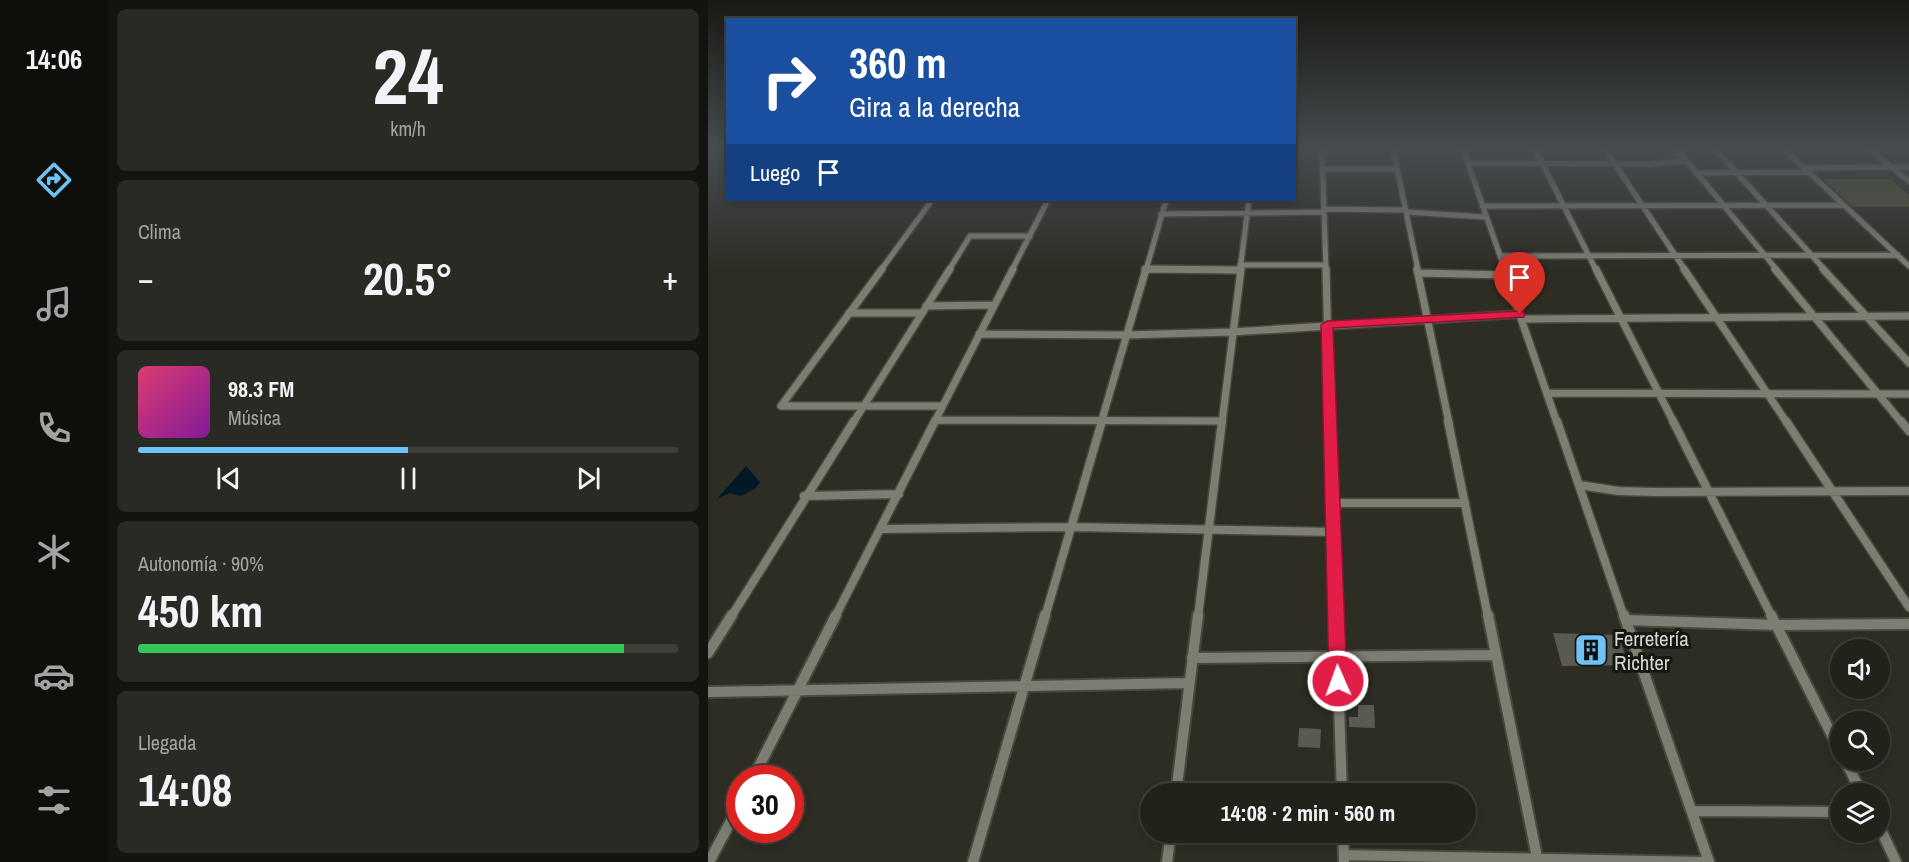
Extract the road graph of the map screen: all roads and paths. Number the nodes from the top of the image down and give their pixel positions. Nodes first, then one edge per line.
1 (1323, 189) edge
2 (1401, 189) edge
3 (1477, 189) edge
4 (1556, 189) edge
5 (1631, 189) edge
6 (1709, 189) edge
7 (1751, 189) edge
8 (1827, 189) edge
9 (931, 201) edge
10 (1048, 201) edge
11 (1166, 201) edge
12 (1249, 201) edge
13 (1765, 205) junction
14 (1844, 205) junction
15 (1482, 206) junction
16 (1564, 206) junction
17 (1642, 206) junction
18 (1723, 206) junction
19 (1324, 210) junction
20 (1406, 211) junction
21 (1247, 212) junction
22 (1161, 214) junction
23 (1486, 217) junction
24 (1030, 236) junction
25 (1763, 255) junction
26 (1810, 255) junction
27 (1898, 255) junction
28 (1500, 256) junction
29 (1676, 256) junction
30 (1590, 257) junction
31 (1325, 265) junction
32 (1909, 266) edge
33 (1240, 267) junction
34 (1145, 268) junction
35 (1418, 273) junction
36 (1506, 275) junction
37 (994, 305) junction
38 (926, 306) junction
39 (849, 313) junction
40 (922, 313) junction
41 (1909, 316) edge
42 (1521, 317) junction
43 (1816, 318) junction
44 (1868, 318) junction
45 (1622, 319) junction
46 (1718, 319) junction
47 (1427, 320) junction
48 (1327, 325) junction
49 (1232, 332) junction
50 (979, 334) junction
51 (1126, 334) junction
52 (1909, 363) edge
53 (1547, 393) junction
54 (1767, 393) junction
55 (1879, 393) junction
56 (1660, 394) junction
57 (1909, 394) edge
58 (863, 406) junction
59 (942, 406) junction
60 (935, 420) junction
61 (1100, 421) junction
62 (1222, 421) junction
63 (1909, 431) edge
64 (1579, 486) junction
65 (1709, 490) junction
66 (1831, 490) junction
67 (1909, 491) edge
68 (899, 494) junction
69 (804, 496) junction
70 (1465, 502) junction
71 (1333, 503) junction
72 (1070, 527) junction
73 (881, 529) junction
74 (1209, 530) junction
75 (1334, 532) junction
76 (1909, 607) edge
77 (1626, 620) junction
78 (1909, 624) edge
79 (1777, 625) junction
80 (708, 653) edge
81 (1496, 655) junction
82 (1337, 657) junction
83 (1192, 658) junction
84 (1189, 682) junction
85 (1024, 687) junction
86 (798, 691) junction
87 (708, 692) edge
88 (1830, 731) edge
89 (760, 765) edge
90 (1177, 783) edge
91 (1342, 783) edge
92 (1692, 811) junction
93 (1830, 812) edge
94 (726, 830) edge
95 (1170, 843) edge
96 (1343, 843) edge
97 (1887, 843) edge
98 (1344, 858) edge
99 (1538, 860) edge
100 (709, 862) edge
101 (973, 862) edge
102 (1167, 862) edge
103 (1704, 862) edge
104 (1709, 862) edge
105 (1896, 862) edge

1 - 19 street
2 - 20 street
3 - 15 street
4 - 16 street
5 - 17 street
6 - 18 street
7 - 13 street
8 - 14 street
9 - 39 street
10 - 24 street
11 - 22 street
12 - 21 street
13 - 14 street
13 - 18 street
13 - 26 street
14 - 27 street
15 - 16 street
15 - 23 street
16 - 17 street
16 - 30 street
17 - 18 street
17 - 29 street
18 - 25 street
19 - 20 street
19 - 21 street
19 - 31 street
20 - 23 street
20 - 35 street
21 - 22 street
21 - 33 street
22 - 34 street
23 - 28 street
24 - 37 street
24 - 38 street
25 - 26 street
25 - 29 street
25 - 43 street
26 - 27 street
26 - 44 street
27 - 32 street
28 - 30 street
28 - 36 street
29 - 30 street
29 - 46 street
30 - 45 street
31 - 33 street
31 - 48 street
33 - 34 street
33 - 49 street
34 - 51 street
35 - 36 street
35 - 47 street
36 - 42 street
37 - 38 street
37 - 50 street
38 - 40 street
39 - 40 street
39 - 58 street
40 - 58 street
41 - 44 street
42 - 45 street
42 - 47 street
42 - 53 street
43 - 44 street
43 - 46 street
43 - 55 street
44 - 52 street
45 - 46 street
45 - 56 street
46 - 54 street
47 - 48 street
47 - 70 street
48 - 49 street
48 - 71 street
49 - 51 street
49 - 62 street
50 - 51 street
50 - 59 street
51 - 61 street
53 - 56 street
53 - 64 street
54 - 55 street
54 - 56 street
54 - 66 street
55 - 57 street
55 - 63 street
56 - 65 street
58 - 59 street
58 - 69 street
59 - 60 street
60 - 61 street
60 - 68 street
61 - 62 street
61 - 72 street
62 - 74 street
64 - 65 street
64 - 77 street
65 - 66 street
65 - 79 street
66 - 67 street
66 - 76 street
68 - 69 street
68 - 73 street
69 - 80 street
70 - 71 street
70 - 81 street
71 - 75 street
72 - 73 street
72 - 74 street
72 - 85 street
73 - 86 street
74 - 75 street
74 - 83 street
75 - 82 street
77 - 79 street
77 - 92 street
78 - 79 street
79 - 88 street
81 - 82 street
81 - 99 street
82 - 83 street
82 - 91 street
83 - 84 street
84 - 85 street
84 - 90 street
85 - 86 street
85 - 101 street
86 - 87 street
86 - 89 street
92 - 93 street
92 - 104 street
94 - 100 street
95 - 102 street
96 - 98 street
97 - 105 street
98 - 99 street
99 - 103 street

